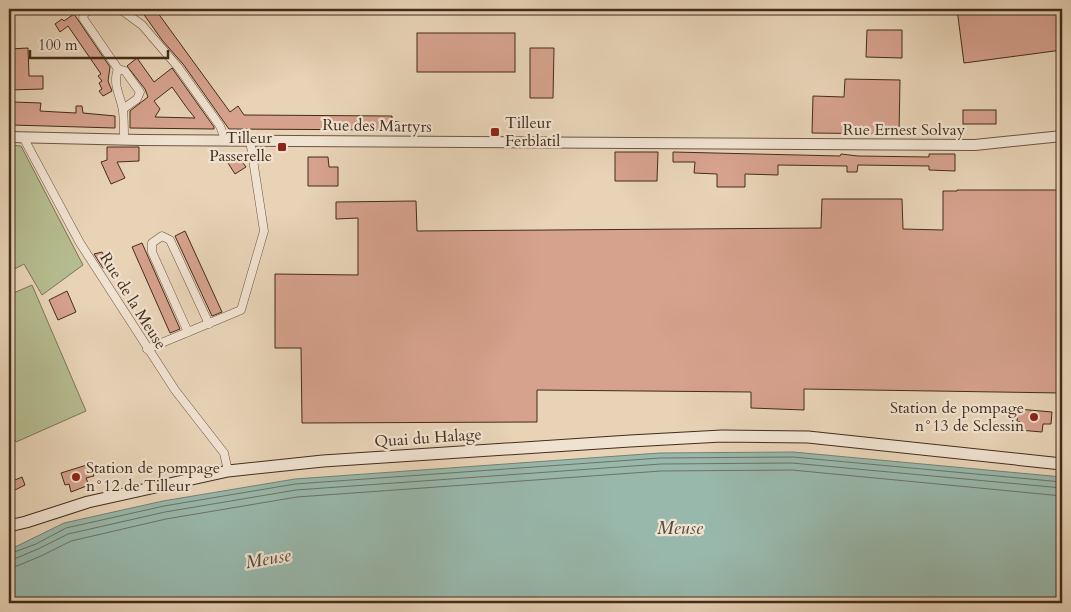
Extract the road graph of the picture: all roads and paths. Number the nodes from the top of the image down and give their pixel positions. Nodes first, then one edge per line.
1 (91, 9) edge
2 (120, 9) edge
3 (118, 69) junction
4 (123, 109) junction
5 (1062, 136) edge
6 (9, 137) edge
7 (23, 138) junction
8 (124, 139) junction
9 (225, 139) junction
10 (250, 140) junction
11 (745, 144) joint
12 (209, 324) junction
13 (188, 332) junction
14 (147, 349) junction
15 (1062, 464) edge
16 (228, 472) junction
17 (26, 522) junction
18 (9, 526) edge
19 (9, 533) edge

1 - 3 street
2 - 9 street
3 - 4 street
3 - 4 street
4 - 8 street
5 - 11 street, Rue Ernest Solvay
6 - 7 street, Rue des Martyrs
7 - 8 street, Rue des Martyrs
7 - 14 street, Rue de la Meuse
8 - 9 street, Rue des Martyrs
9 - 10 street, Rue des Martyrs
10 - 11 street, Rue des Martyrs
10 - 12 street
12 - 13 street
12 - 13 street
13 - 14 street
14 - 16 street, Rue de la Meuse
15 - 16 main road, Quai du Halage
16 - 17 main road, Quai du Halage
17 - 18 main road, Quai du Halage
17 - 19 main road, Quai du Halage

